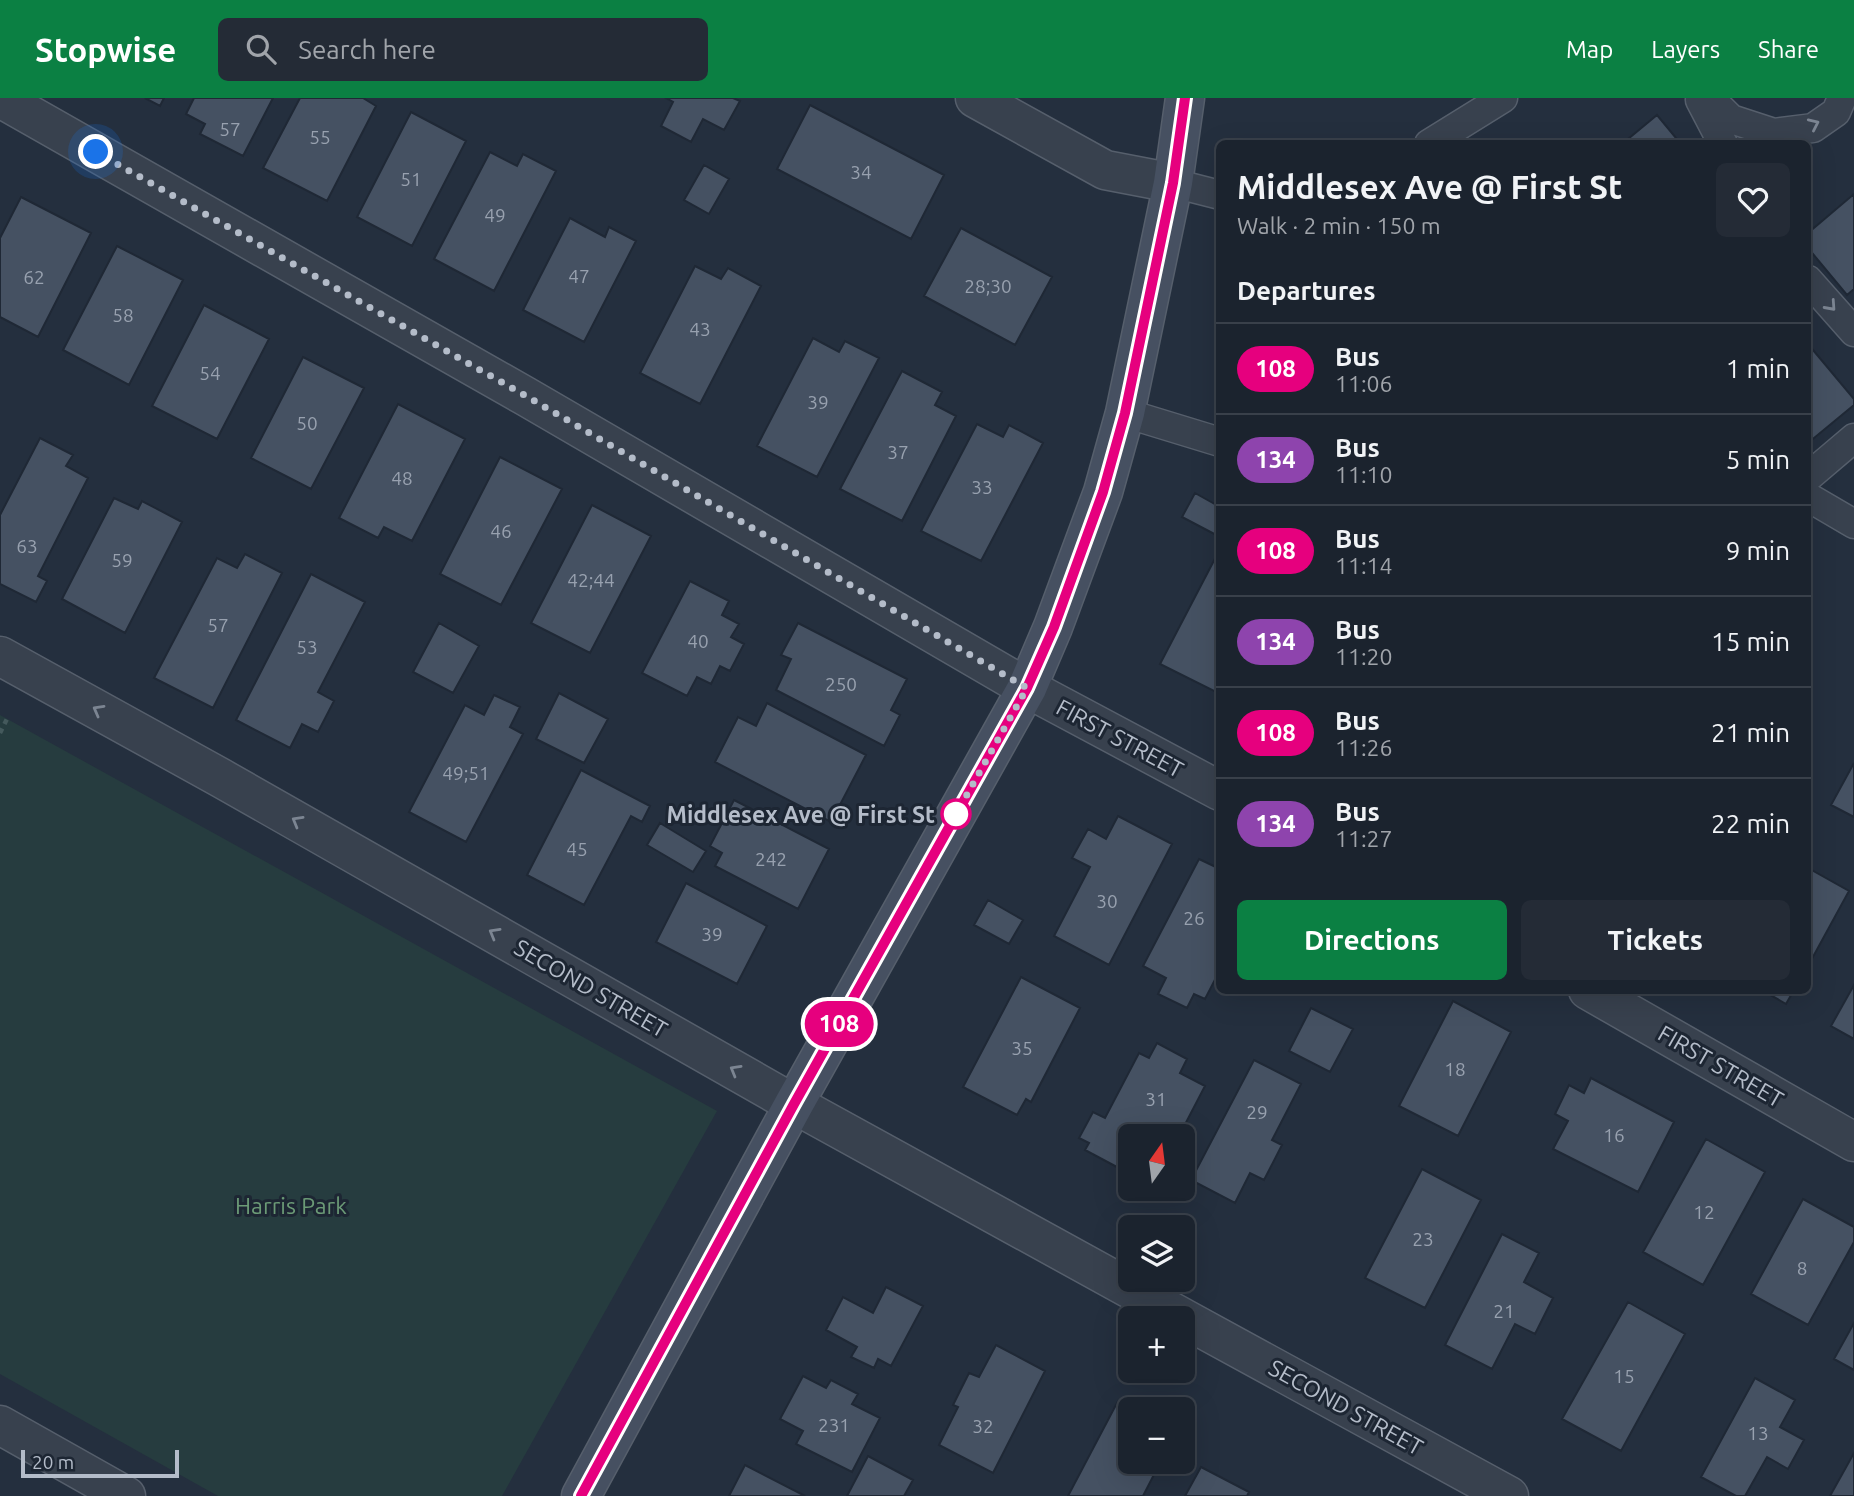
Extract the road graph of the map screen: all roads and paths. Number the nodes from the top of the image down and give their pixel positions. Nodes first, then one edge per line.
1 (0, 98) edge
2 (975, 98) edge
3 (1185, 98) edge
4 (1503, 98) edge
5 (1698, 98) edge
6 (1710, 98) edge
7 (1842, 98) edge
8 (1435, 140) edge
9 (1721, 140) edge
10 (1173, 183) junction
11 (1216, 194) edge
12 (1811, 283) edge
13 (1854, 332) edge
14 (1125, 413) junction
15 (1854, 438) edge
16 (1216, 442) edge
17 (1811, 474) edge
18 (1811, 499) edge
19 (1854, 524) edge
20 (0, 656) edge
21 (1027, 688) junction
22 (8, 719) dead end
23 (0, 733) edge
24 (1216, 789) edge
25 (1595, 994) edge
26 (794, 1104) junction
27 (1854, 1142) edge
28 (1161, 1306) edge
29 (1195, 1325) edge
30 (0, 1425) edge
31 (126, 1496) edge
32 (580, 1496) edge
33 (1509, 1496) edge

1 - 21 street, FIRST STREET
2 - 10 street
3 - 10 main road
4 - 8 lane
5 - 9 lane
6 -> 7 lane
10 - 11 lane
10 - 14 main road
12 -> 13 lane
14 - 16 lane
14 - 21 main road
15 - 17 lane
18 - 19 lane
26 -> 20 street, SECOND STREET
21 - 24 street, FIRST STREET
21 - 26 main road
22 - 23 path
25 - 27 street, FIRST STREET
26 - 28 street, SECOND STREET
26 - 32 main road
29 - 33 street, SECOND STREET
30 - 31 street

